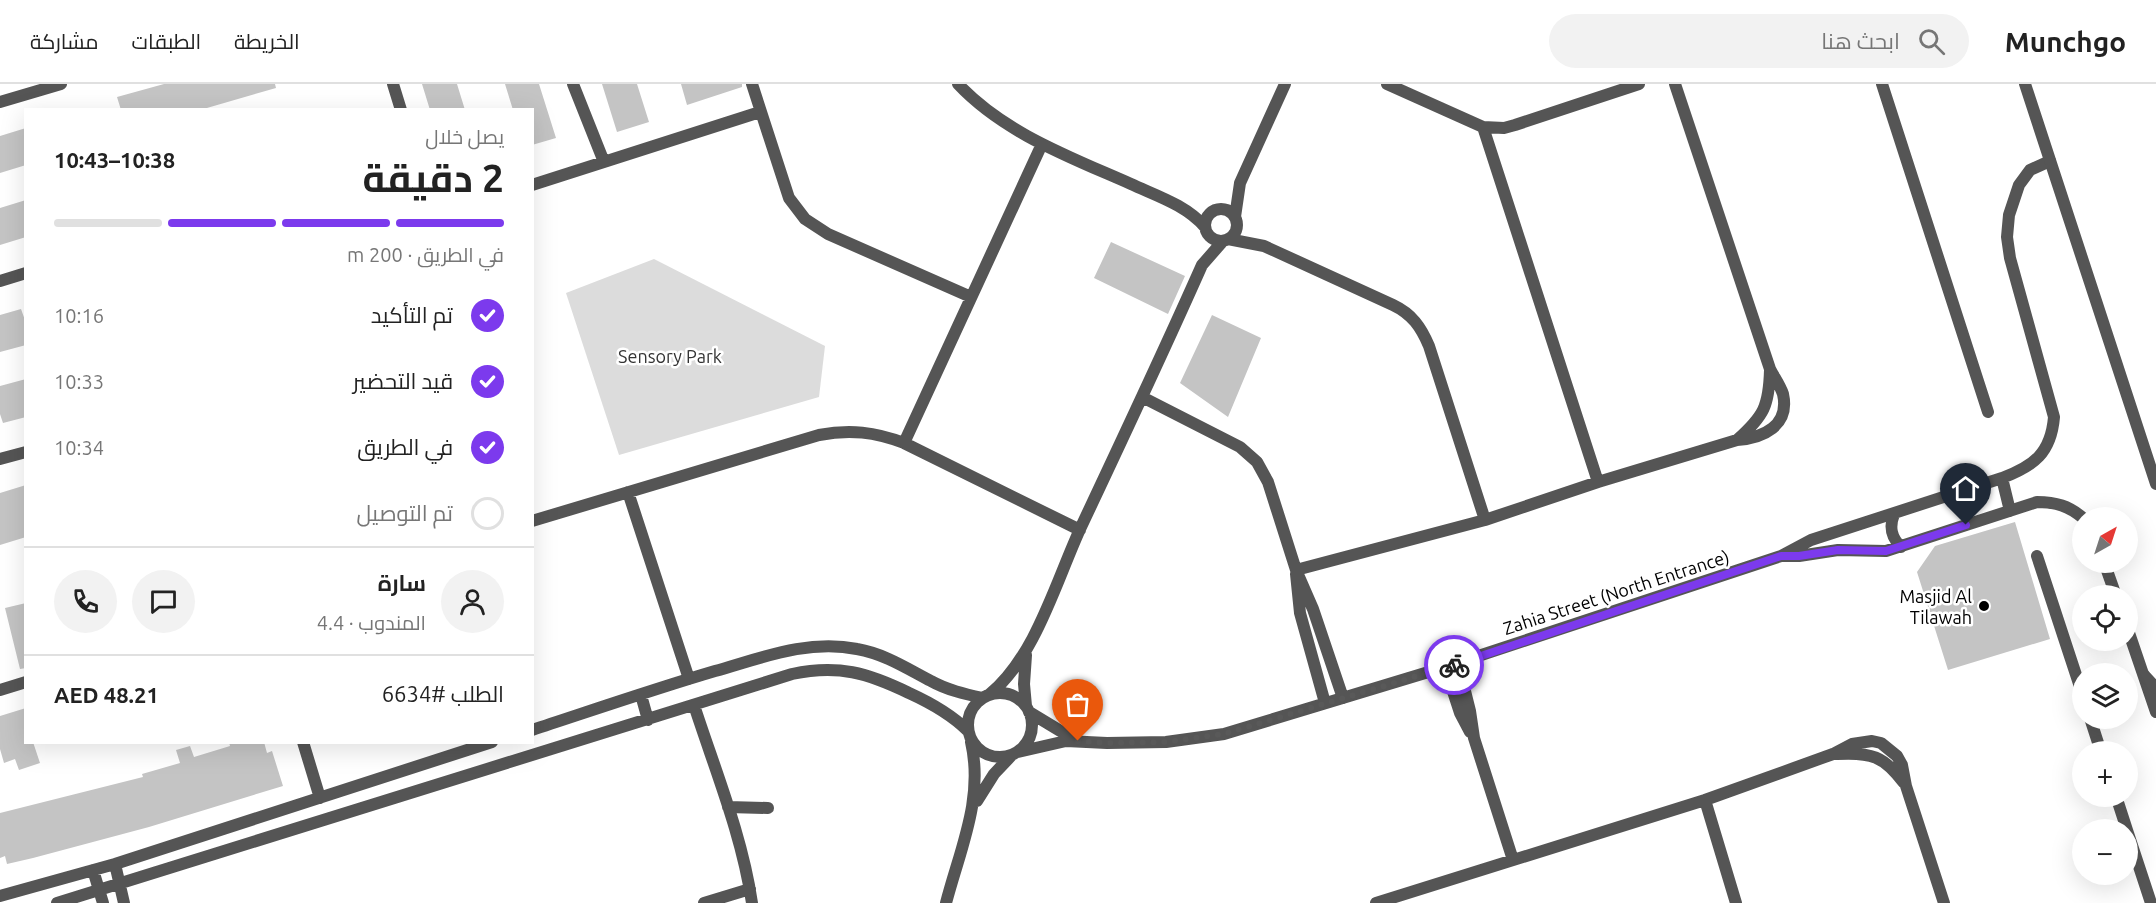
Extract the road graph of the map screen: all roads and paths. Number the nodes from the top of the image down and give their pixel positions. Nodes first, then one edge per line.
1 (61, 84) edge
2 (393, 84) edge
3 (573, 84) edge
4 (752, 84) edge
5 (958, 84) edge
6 (1285, 84) edge
7 (1387, 84) edge
8 (1639, 84) edge
9 (1675, 84) edge
10 (1882, 84) edge
11 (2025, 84) edge
12 (0, 102) edge
13 (400, 108) edge
14 (760, 112) junction
15 (1483, 127) junction
16 (1042, 144) junction
17 (2050, 161) junction
18 (604, 162) junction
19 (1240, 183) junction
20 (534, 184) edge
21 (1182, 207) junction
22 (1215, 210) junction
23 (1236, 219) junction
24 (1205, 229) junction
25 (1225, 240) junction
26 (1264, 246) junction
27 (1202, 265) junction
28 (24, 274) edge
29 (0, 281) edge
30 (971, 297) junction
31 (1142, 397) junction
32 (1988, 412) dead end
33 (904, 443) junction
34 (24, 453) edge
35 (0, 459) edge
36 (2002, 478) junction
37 (1598, 482) junction
38 (2156, 484) edge
39 (628, 492) junction
40 (2072, 509) edge
41 (2010, 511) junction
42 (1894, 514) junction
43 (534, 519) edge
44 (1485, 520) junction
45 (1080, 530) junction
46 (1901, 547) junction
47 (1781, 556) junction
48 (2037, 556) dead end
49 (1296, 570) junction
50 (1027, 651) junction
51 (2136, 651) edge
52 (1458, 663) junction
53 (2072, 663) edge
54 (1445, 667) junction
55 (2144, 675) junction
56 (689, 679) junction
57 (24, 682) edge
58 (2156, 688) edge
59 (0, 690) edge
60 (641, 695) junction
61 (987, 696) junction
62 (1343, 698) junction
63 (1325, 703) junction
64 (694, 705) junction
65 (1028, 709) junction
66 (2156, 712) edge
67 (648, 720) junction
68 (534, 729) edge
69 (969, 735) junction
70 (1474, 738) junction
71 (1078, 741) junction
72 (304, 744) edge
73 (486, 744) edge
74 (1015, 754) junction
75 (320, 798) junction
76 (1705, 800) junction
77 (728, 807) junction
78 (768, 807) dead end
79 (973, 808) junction
80 (1513, 860) junction
81 (2138, 863) edge
82 (115, 864) junction
83 (93, 870) junction
84 (121, 884) junction
85 (750, 889) junction
86 (98, 890) junction
87 (0, 896) edge
88 (57, 903) edge
89 (103, 903) edge
90 (124, 903) edge
91 (704, 903) edge
92 (752, 903) edge
93 (946, 903) edge
94 (1376, 903) edge
95 (1736, 903) edge
96 (1944, 903) edge
97 (2151, 903) edge

1 - 12 street
2 - 13 street
3 - 18 street
4 - 14 street
5 - 16 street
6 - 19 street
7 - 15 street
8 - 15 street
9 - 37 street
10 - 32 street
11 - 17 street
14 - 18 street
14 - 30 street
15 - 37 street
16 - 21 street
16 - 30 street
17 - 36 street
17 - 38 street
18 - 20 street
19 - 22 street
19 - 23 street
21 - 22 street
21 - 24 street
22 - 23 street
22 - 24 street
23 - 25 street
23 - 26 street
24 - 25 street
24 - 27 street
25 - 26 street
25 - 27 street
26 - 44 street
27 - 31 street
28 - 29 street
30 - 33 street
31 - 45 street
31 - 49 street
33 - 39 street
33 - 45 street
34 - 35 street
36 - 41 street
36 - 42 street
37 - 44 street
39 - 43 street
39 - 56 street
40 - 41 street
41 - 46 street
42 - 46 street
42 - 47 street
44 - 49 street
45 - 50 street
46 - 47 street
47 - 52 street, Zahia Street (North Entrance)
48 - 53 street
49 - 62 street
49 - 63 street
50 - 61 street
50 - 65 street
51 - 55 street
52 - 54 street, Zahia Street (North Entrance)
52 - 70 street
54 - 62 street, Zahia Street (North Entrance)
54 - 70 street
55 - 58 street
55 - 66 street
56 - 60 street
56 - 61 street
57 - 59 street
60 - 67 street
60 - 68 street
61 - 65 street
61 - 69 street
62 - 63 street, Zahia Street (North Entrance)
63 - 71 street, Zahia Street (North Entrance)
64 - 67 street
64 - 69 street
64 - 77 street
65 - 71 street
65 - 74 street
67 - 84 street
69 - 74 street
69 - 79 street
70 - 80 street
71 - 74 street, Zahia Street (North Entrance)
72 - 75 street
73 - 75 street
74 - 79 street
75 - 82 street
76 - 80 street
76 - 95 street
76 - 96 street
77 - 78 street
77 - 85 street
79 - 93 street
80 - 94 street
81 - 97 street
82 - 83 street
82 - 84 street
83 - 86 street
83 - 87 street
84 - 86 street
84 - 90 street
85 - 91 street
85 - 92 street
86 - 88 street
86 - 89 street

